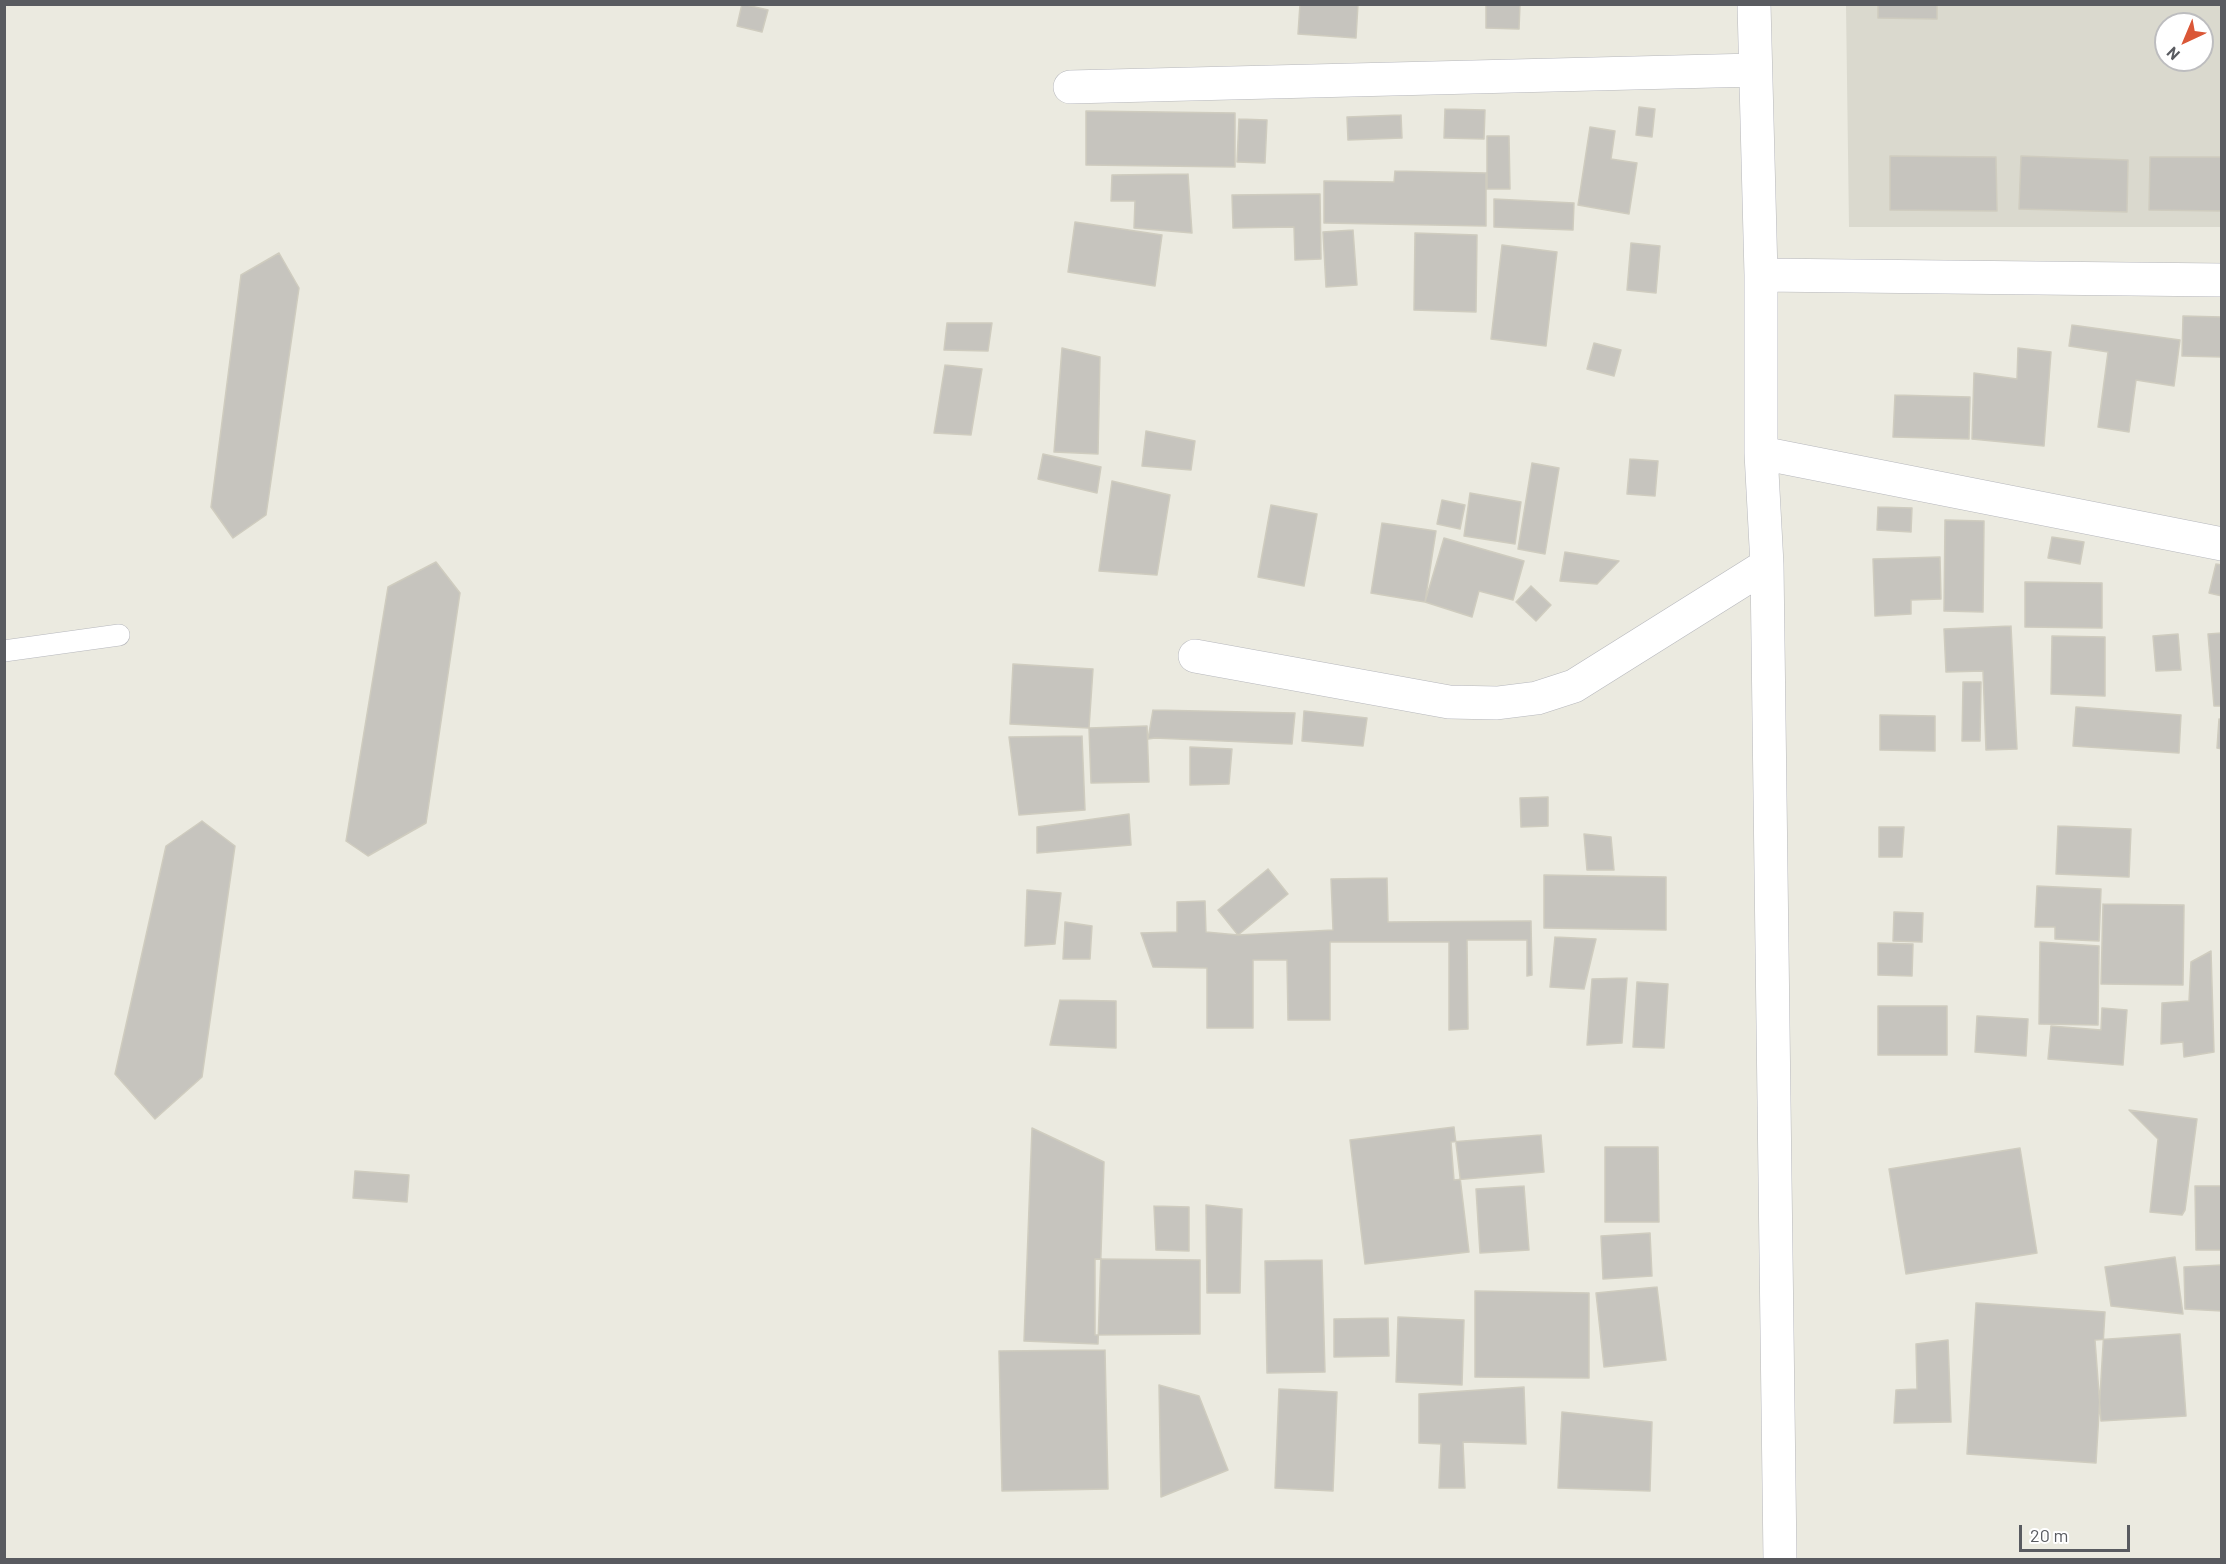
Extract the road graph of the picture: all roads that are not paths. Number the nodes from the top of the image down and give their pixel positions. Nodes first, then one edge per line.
1 (1754, 4) edge
2 (1755, 70) junction
3 (1070, 87) dead end
4 (1761, 275) junction
5 (2222, 280) edge
6 (1761, 453) junction
7 (2222, 544) edge
8 (1767, 565) junction
9 (119, 635) dead end
10 (4, 651) edge
11 (1196, 656) dead end
12 (1780, 1560) edge

1 - 2 street
2 - 3 street
2 - 4 street
4 - 5 street
4 - 6 street
6 - 7 street
6 - 8 street
8 - 11 street
8 - 12 street
9 - 10 lane

